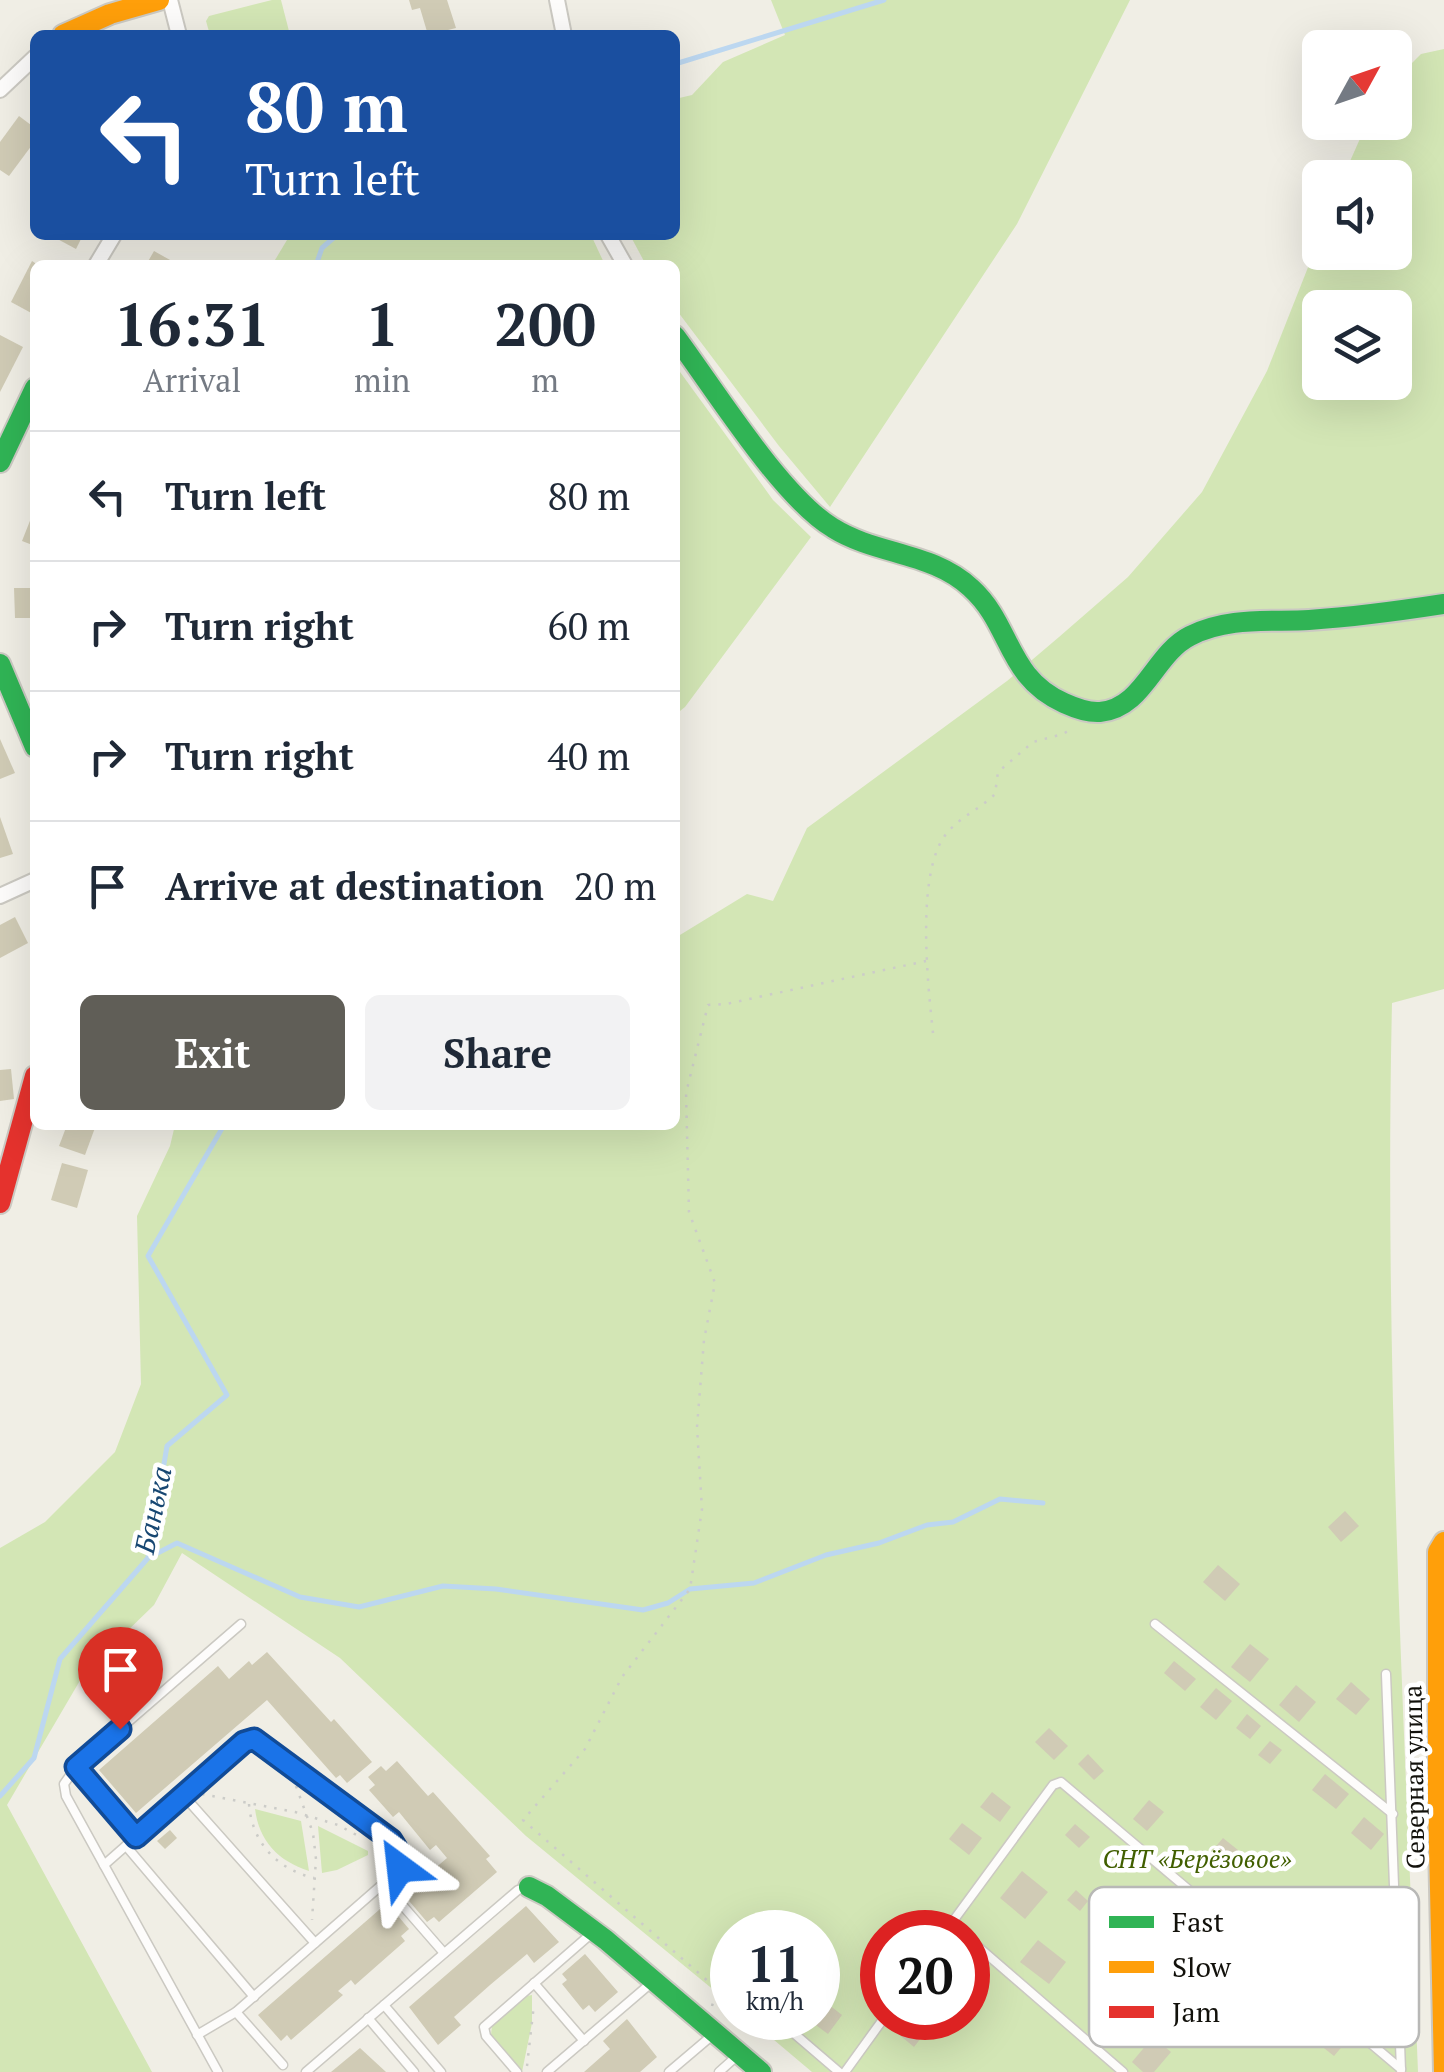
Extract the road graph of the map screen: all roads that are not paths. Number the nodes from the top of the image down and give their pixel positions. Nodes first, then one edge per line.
1 (159, 0) edge
2 (170, 0) edge
3 (557, 0) edge
4 (72, 30) edge
5 (177, 30) edge
6 (563, 30) edge
7 (30, 61) edge
8 (0, 90) edge
9 (680, 343) edge
10 (30, 399) edge
11 (0, 462) edge
12 (1444, 604) edge
13 (0, 664) edge
14 (30, 735) edge
15 (30, 882) edge
16 (0, 896) edge
17 (30, 1094) edge
18 (0, 1204) edge
19 (1444, 1542) edge
20 (241, 1624) dead end
21 (1155, 1624) dead end
22 (1386, 1674) dead end
23 (76, 1767) junction
24 (184, 1796) junction
25 (1441, 1797) edge
26 (1393, 1814) junction
27 (136, 1837) junction
28 (126, 1846) junction
29 (104, 1865) junction
30 (383, 1883) junction
31 (530, 1886) joint
32 (1187, 1887) edge
33 (1395, 1887) edge
34 (961, 1910) edge
35 (593, 1932) junction
36 (315, 1943) junction
37 (444, 1954) junction
38 (990, 1957) edge
39 (654, 1981) junction
40 (534, 1982) junction
41 (254, 1997) junction
42 (384, 2005) junction
43 (236, 2012) junction
44 (1444, 2016) edge
45 (368, 2018) junction
46 (708, 2027) junction
47 (197, 2036) junction
48 (803, 2040) edge
49 (867, 2040) edge
50 (584, 2041) junction
51 (1089, 2042) edge
52 (1095, 2047) edge
53 (1374, 2047) edge
54 (740, 2054) junction
55 (283, 2065) dead end
56 (1401, 2070) edge
57 (218, 2072) edge
58 (306, 2072) edge
59 (414, 2072) edge
60 (441, 2072) edge
61 (517, 2072) edge
62 (547, 2072) edge
63 (669, 2072) edge
64 (719, 2072) edge
65 (760, 2072) edge
66 (842, 2072) edge
67 (1124, 2072) edge
68 (1444, 2072) edge

1 - 4 street
2 - 5 street
3 - 6 street
7 - 8 street
9 - 12 street
10 - 11 street
13 - 14 street
15 - 16 street
17 - 18 street
19 - 25 street, Северная улица
20 - 23 lane
21 - 26 lane
22 - 26 lane
23 - 27 lane
23 - 29 lane
24 - 27 lane
24 - 30 lane
24 - 36 lane
25 - 44 street, Северная улица
26 - 33 lane
27 - 28 lane
28 - 29 lane
28 - 41 lane
29 - 47 lane
30 - 36 lane
30 - 37 lane
31 - 35 street
31 - 37 lane
32 - 34 lane
35 - 39 street
35 - 40 lane
36 - 41 lane
37 - 42 lane
38 - 51 lane
39 - 46 street
39 - 50 lane
40 - 50 lane
40 - 61 lane
41 - 43 lane
42 - 45 lane
42 - 60 lane
43 - 47 lane
43 - 55 lane
44 - 68 street, Северная улица
45 - 58 lane
45 - 59 lane
46 - 54 street
46 - 63 lane
47 - 57 lane
48 - 66 lane
49 - 66 lane
50 - 62 lane
52 - 67 lane
53 - 56 lane
54 - 64 lane
54 - 65 street

